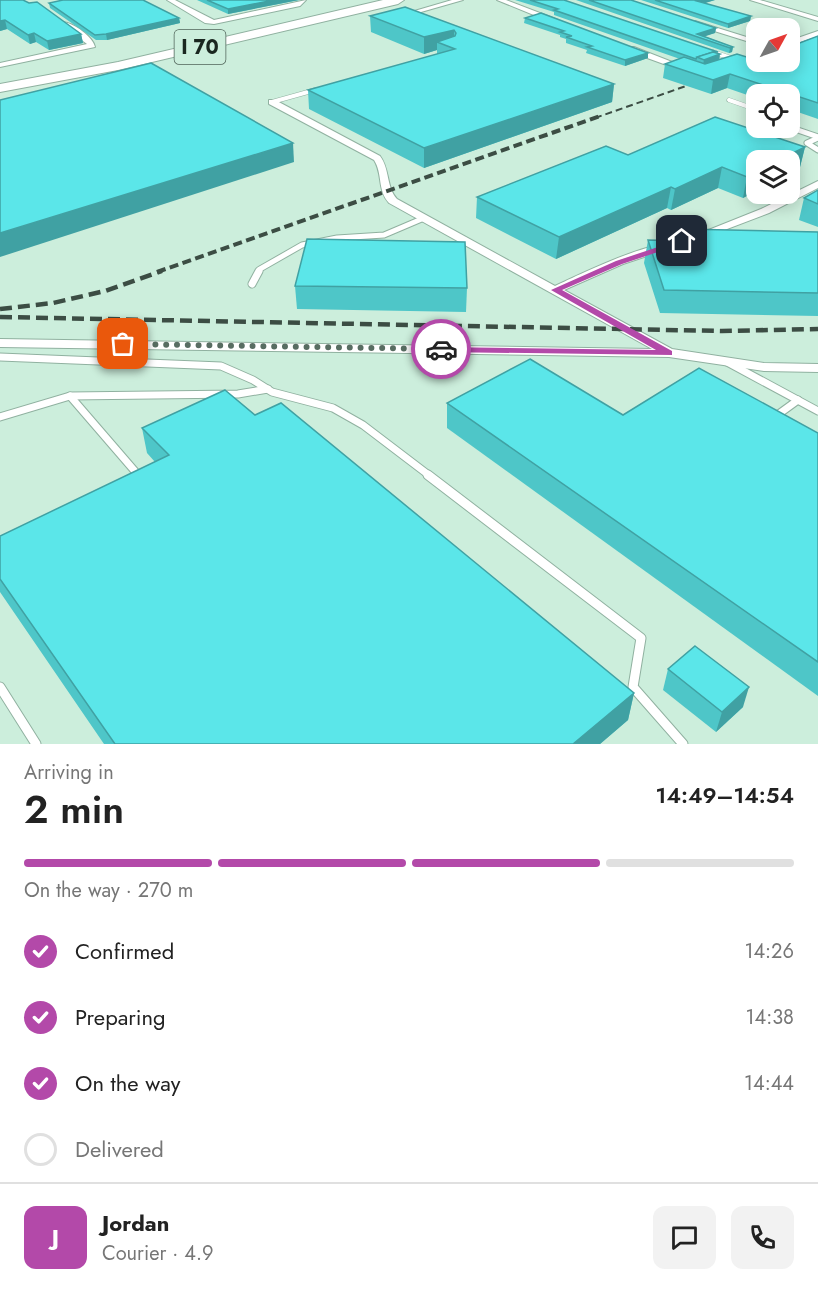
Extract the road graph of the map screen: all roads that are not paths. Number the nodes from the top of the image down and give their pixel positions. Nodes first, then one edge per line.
1 (170, 0) edge
2 (364, 0) edge
3 (398, 0) edge
4 (460, 0) edge
5 (500, 0) edge
6 (753, 0) edge
7 (303, 1) edge
8 (414, 12) edge
9 (818, 19) edge
10 (61, 20) edge
11 (689, 20) edge
12 (566, 24) edge
13 (224, 33) junction
14 (818, 33) edge
15 (746, 39) edge
16 (800, 40) edge
17 (621, 45) edge
18 (707, 50) edge
19 (746, 59) edge
20 (740, 61) junction
21 (0, 65) edge
22 (721, 68) edge
23 (694, 72) edge
24 (0, 73) edge
25 (0, 79) edge
26 (0, 88) edge
27 (317, 89) edge
28 (729, 100) dead end
29 (272, 102) joint
30 (746, 106) edge
31 (800, 131) edge
32 (818, 138) edge
33 (818, 150) edge
34 (818, 184) edge
35 (424, 218) junction
36 (691, 239) edge
37 (671, 245) edge
38 (252, 284) dead end
39 (555, 290) junction
40 (0, 342) edge
41 (14, 343) junction
42 (0, 351) edge
43 (669, 353) junction
44 (0, 357) edge
45 (725, 361) junction
46 (818, 368) edge
47 (268, 389) junction
48 (70, 396) junction
49 (798, 400) junction
50 (818, 411) edge
51 (0, 417) edge
52 (784, 421) edge
53 (147, 484) edge
54 (0, 687) edge
55 (36, 744) edge
56 (683, 744) edge

1 - 7 street
2 - 13 highway, I 70
3 - 26 highway, I 70
4 - 8 street
5 - 12 street
6 - 9 street
10 - 21 street
11 - 15 street
13 - 24 highway
13 - 25 highway, I 70
14 - 16 street
17 - 23 street
18 - 20 lane
19 - 20 street
20 - 22 street
27 - 29 lane
28 - 30 lane
29 - 35 street
31 - 32 lane
32 - 33 lane
34 - 36 street
35 - 38 lane
35 - 39 street
37 - 39 street
39 - 43 street
40 - 41 street
41 - 42 street
41 - 43 street
43 - 45 street
44 - 47 lane
45 - 46 street
45 - 49 lane
47 - 48 lane
47 - 56 lane
48 - 51 lane
48 - 53 lane
49 - 50 lane
49 - 52 lane
54 - 55 lane

